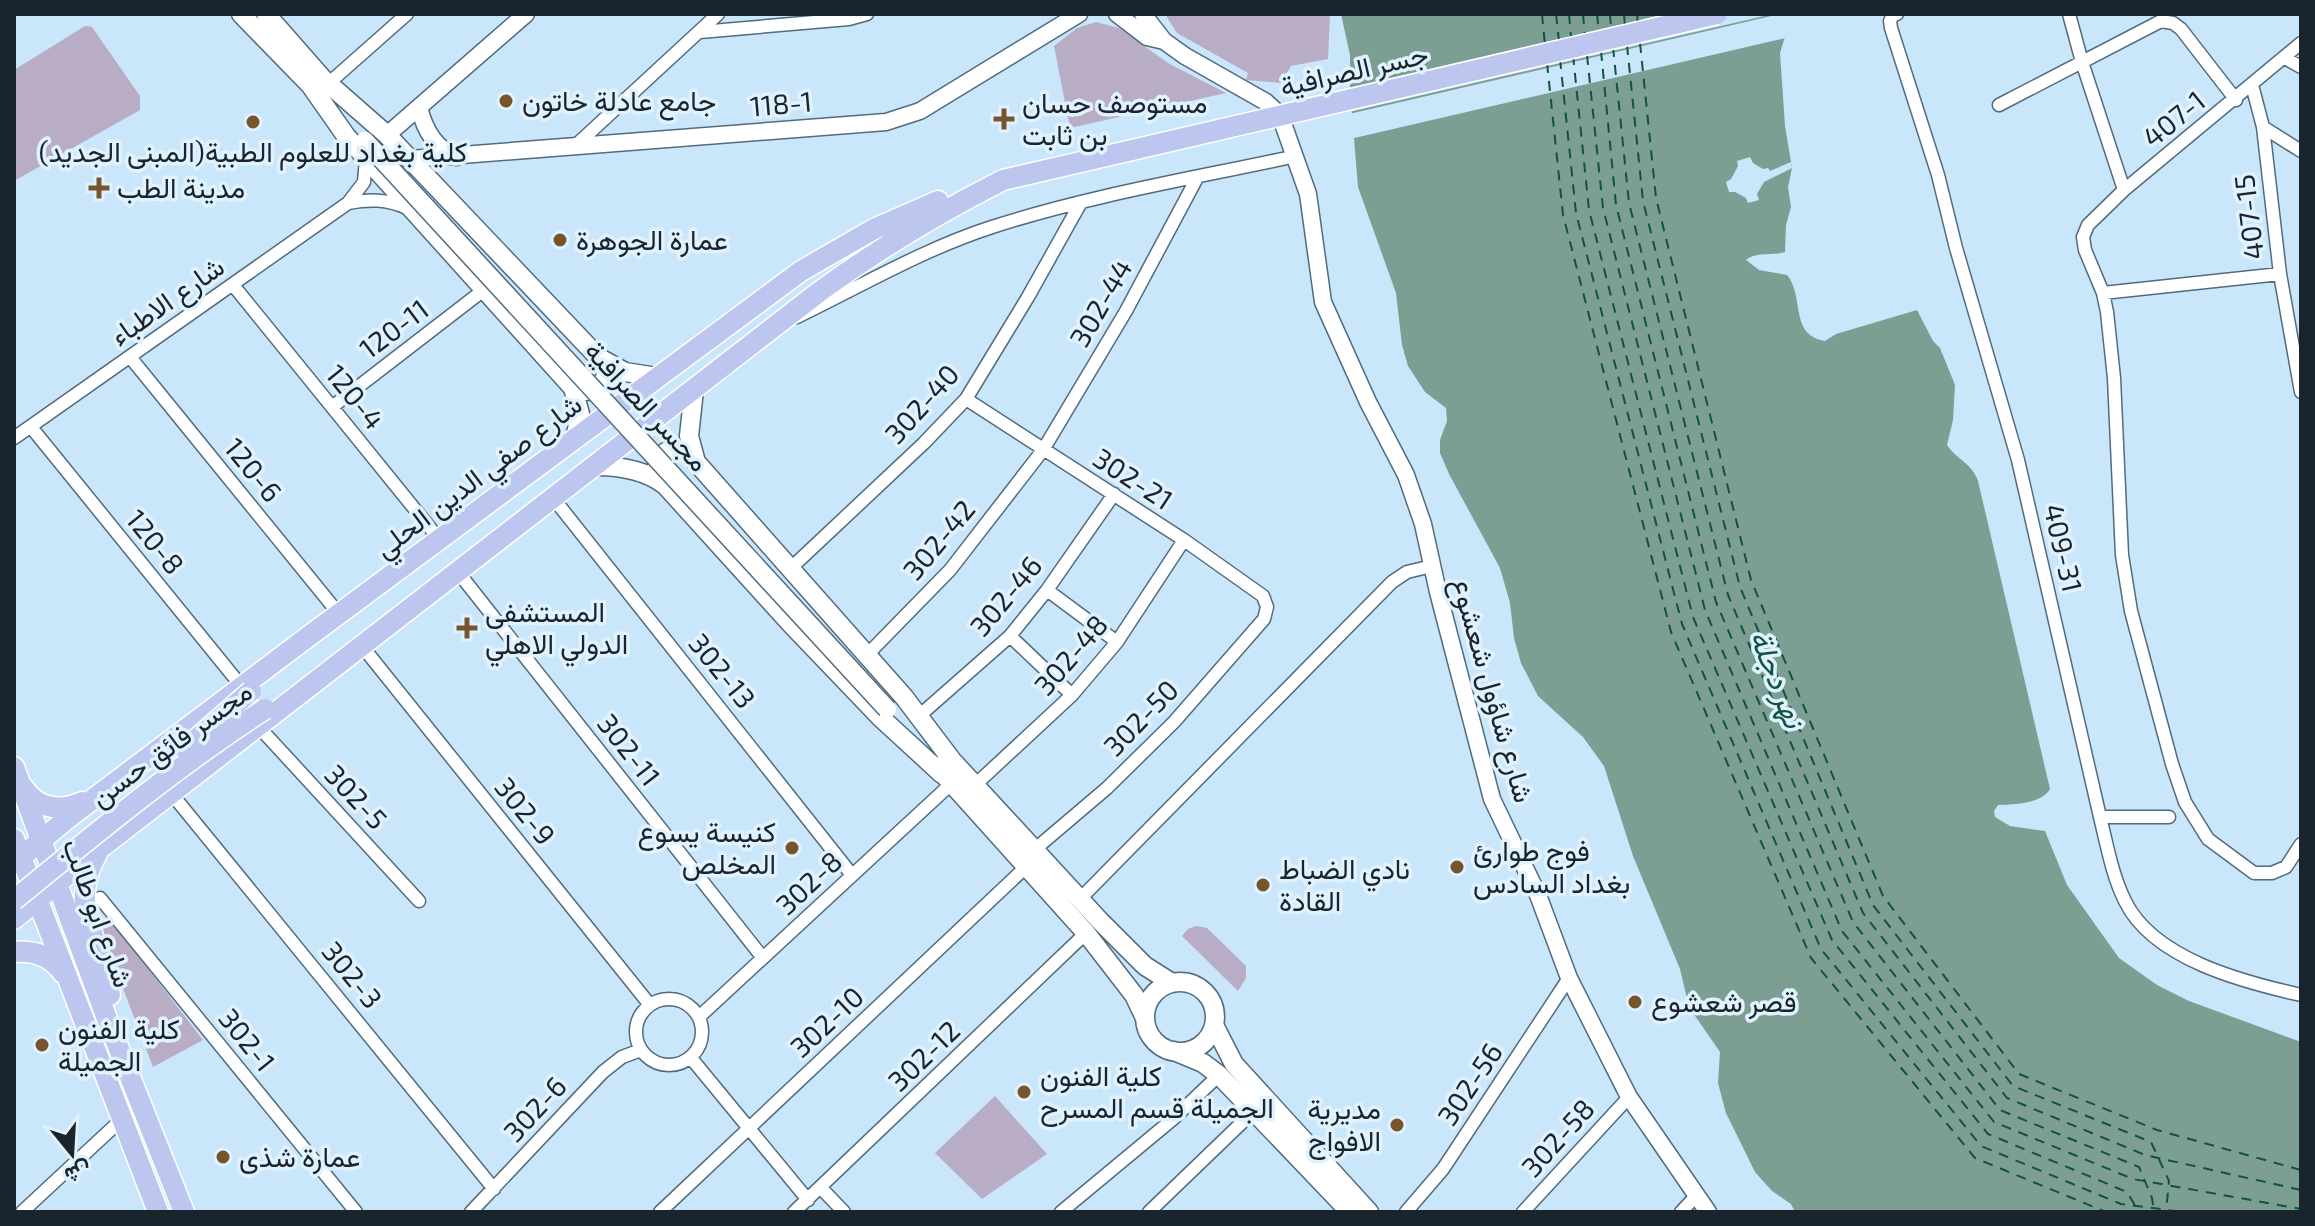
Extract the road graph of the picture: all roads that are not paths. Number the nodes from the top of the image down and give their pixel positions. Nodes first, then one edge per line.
1 (241, 14) edge
2 (266, 14) edge
3 (407, 14) edge
4 (526, 14) edge
5 (718, 14) edge
6 (867, 14) edge
7 (1117, 14) edge
8 (1124, 14) edge
9 (1143, 14) edge
10 (1717, 14) edge
11 (1897, 14) edge
12 (2069, 14) edge
13 (1073, 16) edge
14 (699, 32) junction
15 (1164, 41) junction
16 (2301, 43) edge
17 (2285, 58) junction
18 (2082, 62) junction
19 (2301, 67) edge
20 (321, 82) junction
21 (2252, 85) junction
22 (2236, 100) junction
23 (1999, 105) dead end
24 (419, 107) junction
25 (2263, 127) junction
26 (372, 143) junction
27 (574, 147) junction
28 (2301, 151) edge
29 (1296, 156) junction
30 (458, 157) junction
31 (410, 159) junction
32 (1197, 178) junction
33 (1003, 180) junction
34 (438, 189) junction
35 (2124, 190) junction
36 (348, 203) junction
37 (1080, 204) junction
38 (412, 210) junction
39 (2280, 274) junction
40 (233, 285) junction
41 (485, 289) junction
42 (2103, 293) junction
43 (769, 331) junction
44 (130, 357) junction
45 (607, 362) junction
46 (657, 377) junction
47 (573, 388) junction
48 (694, 390) junction
49 (2301, 392) edge
50 (966, 399) junction
51 (332, 407) junction
52 (31, 427) junction
53 (14, 438) edge
54 (575, 440) junction
55 (1043, 450) junction
56 (692, 454) junction
57 (596, 466) junction
58 (658, 479) junction
59 (1114, 494) junction
60 (554, 499) junction
61 (439, 539) junction
62 (1184, 540) junction
63 (1432, 566) junction
64 (791, 568) junction
65 (458, 572) junction
66 (1047, 590) junction
67 (1267, 607) joint
68 (339, 614) junction
69 (1010, 636) junction
70 (305, 639) joint
71 (1117, 642) junction
72 (362, 646) junction
73 (866, 656) junction
74 (247, 689) junction
75 (1072, 695) junction
76 (919, 716) junction
77 (261, 718) junction
78 (949, 774) junction
79 (17, 776) edge
80 (975, 785) junction
81 (103, 791) junction
82 (171, 793) junction
83 (2100, 817) junction
84 (2169, 817) dead end
85 (68, 818) junction
86 (41, 840) junction
87 (2301, 844) edge
88 (100, 848) junction
89 (16, 853) edge
90 (1031, 858) junction
91 (852, 875) junction
92 (14, 883) edge
93 (57, 883) junction
94 (14, 892) edge
95 (100, 898) dead end
96 (1080, 899) junction
97 (14, 900) edge
98 (38, 900) junction
99 (419, 901) dead end
100 (14, 919) edge
101 (1086, 933) junction
102 (14, 952) edge
103 (763, 958) junction
104 (1569, 978) junction
105 (68, 981) junction
106 (1172, 983) junction
107 (2301, 995) edge
108 (650, 1005) junction
109 (699, 1017) junction
110 (1145, 1018) junction
111 (107, 1019) junction
112 (1214, 1025) junction
113 (641, 1050) junction
114 (1174, 1051) junction
115 (691, 1058) junction
116 (1219, 1075) junction
117 (1629, 1097) junction
118 (1254, 1111) junction
119 (121, 1120) junction
120 (749, 1129) junction
121 (821, 1188) junction
122 (494, 1189) junction
123 (1697, 1195) junction
124 (808, 1200) junction
125 (22, 1212) edge
126 (158, 1212) edge
127 (184, 1212) edge
128 (356, 1212) edge
129 (471, 1212) edge
130 (660, 1212) edge
131 (794, 1212) edge
132 (844, 1212) edge
133 (1061, 1212) edge
134 (1149, 1212) edge
135 (1350, 1212) edge
136 (1369, 1212) edge
137 (1406, 1212) edge
138 (1523, 1212) edge
139 (1681, 1212) edge
140 (1708, 1212) edge

1 - 20 main road
2 - 20 main road
3 - 20 street
4 - 24 street
5 - 14 street
6 - 14 street
7 - 8 street
7 - 15 street, شارع شاؤول شعشوع
9 - 15 street
10 - 33 main road, جسر الصرافية, bridge
11 - 83 street, 409-31
12 - 18 street
13 - 27 street, 118-1
14 - 27 street
15 - 29 street, شارع شاؤول شعشوع
16 - 17 street, 407-1
17 - 19 street
17 - 21 street, 407-1
18 - 22 street
18 - 23 street
18 - 35 street
20 - 26 main road
21 - 22 street, 407-1
21 - 25 street, 407-15
22 - 35 street, 407-1
24 - 26 street
24 - 30 street
25 - 28 street
25 - 39 street, 407-15
26 - 31 main road
26 - 36 street
26 - 38 main road
26 - 78 main road, مجسر الصرافية
27 - 30 street, 118-1
29 - 32 street
29 - 63 street, شارع شاؤول شعشوع
30 - 31 street, 118-1
30 - 34 street
31 - 34 main road
32 - 37 street
32 - 55 street, 302-44
33 - 43 main road
33 - 46 main road, شارع صفي الدين الحلي
34 - 45 main road
35 - 42 street, 407-1
36 - 38 street
36 - 40 street, شارع الاطباء
37 - 43 street
37 - 50 street, 302-40
38 - 41 main road
39 - 42 street
39 - 49 street, 407-15
40 - 44 street, شارع الاطباء
40 - 51 street, 120-4
41 - 47 main road
41 - 51 street, 120-11
42 - 87 street
43 - 48 main road
44 - 52 street, شارع الاطباء
44 - 68 street, 120-6
45 - 46 main road
45 - 47 main road
46 - 54 main road, شارع صفي الدين الحلي
47 - 54 main road
48 - 56 main road
48 - 57 main road
50 - 55 street, 302-21
50 - 64 street, 302-40
51 - 61 street, 120-4
52 - 53 street, شارع الاطباء
52 - 74 street, 120-8
54 - 61 main road, شارع صفي الدين الحلي
55 - 59 street, 302-21
55 - 73 street, 302-42
56 - 58 main road
56 - 64 main road
57 - 58 main road
57 - 60 main road
58 - 78 main road
59 - 62 street, 302-21
59 - 66 street, 302-46
60 - 65 main road
60 - 91 street, 302-13
61 - 68 main road, شارع صفي الدين الحلي
62 - 67 street, 302-21
62 - 71 street, 302-48
63 - 96 street
63 - 104 street, شارع شاؤول شعشوع
64 - 73 main road
65 - 72 main road
65 - 103 street, 302-11
66 - 69 street, 302-46
66 - 71 street
67 - 90 street, 302-50
68 - 70 main road, شارع صفي الدين الحلي
69 - 75 street
69 - 76 street, 302-46
70 - 74 main road, مجسر فائق حسن
71 - 75 street, 302-48
72 - 77 main road, مجسر فائق حسن
72 - 108 street, 302-9
73 - 76 main road
74 - 81 main road
74 - 92 main road, مجسر فائق حسن, bridge
75 - 80 street, 302-48
76 - 78 main road
77 - 82 main road
77 - 97 main road, مجسر فائق حسن, bridge
77 - 99 street, 302-5
78 - 80 main road
78 - 90 main road
78 - 91 street, 302-8
79 - 81 main road
79 - 86 main road, شارع ابو طالب
80 - 90 main road
81 - 85 main road
82 - 88 main road
82 - 122 street, 302-3
83 - 84 street
83 - 107 street, 409-31
85 - 86 main road
85 - 88 main road
86 - 89 main road
86 - 93 main road, شارع ابو طالب
88 - 93 main road
88 - 111 main road
89 - 98 main road, شارع ابو طالب
90 - 96 main road
90 - 101 main road
90 - 120 street, 302-10
91 - 103 street, 302-8
93 - 98 main road
93 - 111 main road, شارع ابو طالب
94 - 100 main road
95 - 128 street, 302-1
96 - 106 main road
98 - 100 main road
98 - 105 main road, شارع ابو طالب
101 - 110 main road
101 - 121 street, 302-12
102 - 105 main road
103 - 109 street, 302-8
104 - 117 street, شارع شاؤول شعشوع
104 - 137 street, 302-56
105 - 119 main road, شارع ابو طالب
106 - 110 main road
106 - 112 main road
108 - 109 street
108 - 113 street
109 - 115 street
110 - 114 main road
111 - 127 main road, شارع ابو طالب
112 - 114 main road
112 - 136 main road
113 - 115 street
113 - 122 street, 302-6
114 - 116 main road
115 - 120 street
116 - 118 main road
116 - 133 street
117 - 123 street, شارع شاؤول شعشوع
117 - 138 street, 302-58
118 - 134 street
118 - 135 main road
119 - 125 street
119 - 126 main road, شارع ابو طالب
120 - 124 street
120 - 130 street, 302-10
121 - 124 street, 302-12
121 - 132 street
122 - 129 street, 302-6
123 - 139 street
123 - 140 street, شارع شاؤول شعشوع
124 - 131 street, 302-12

